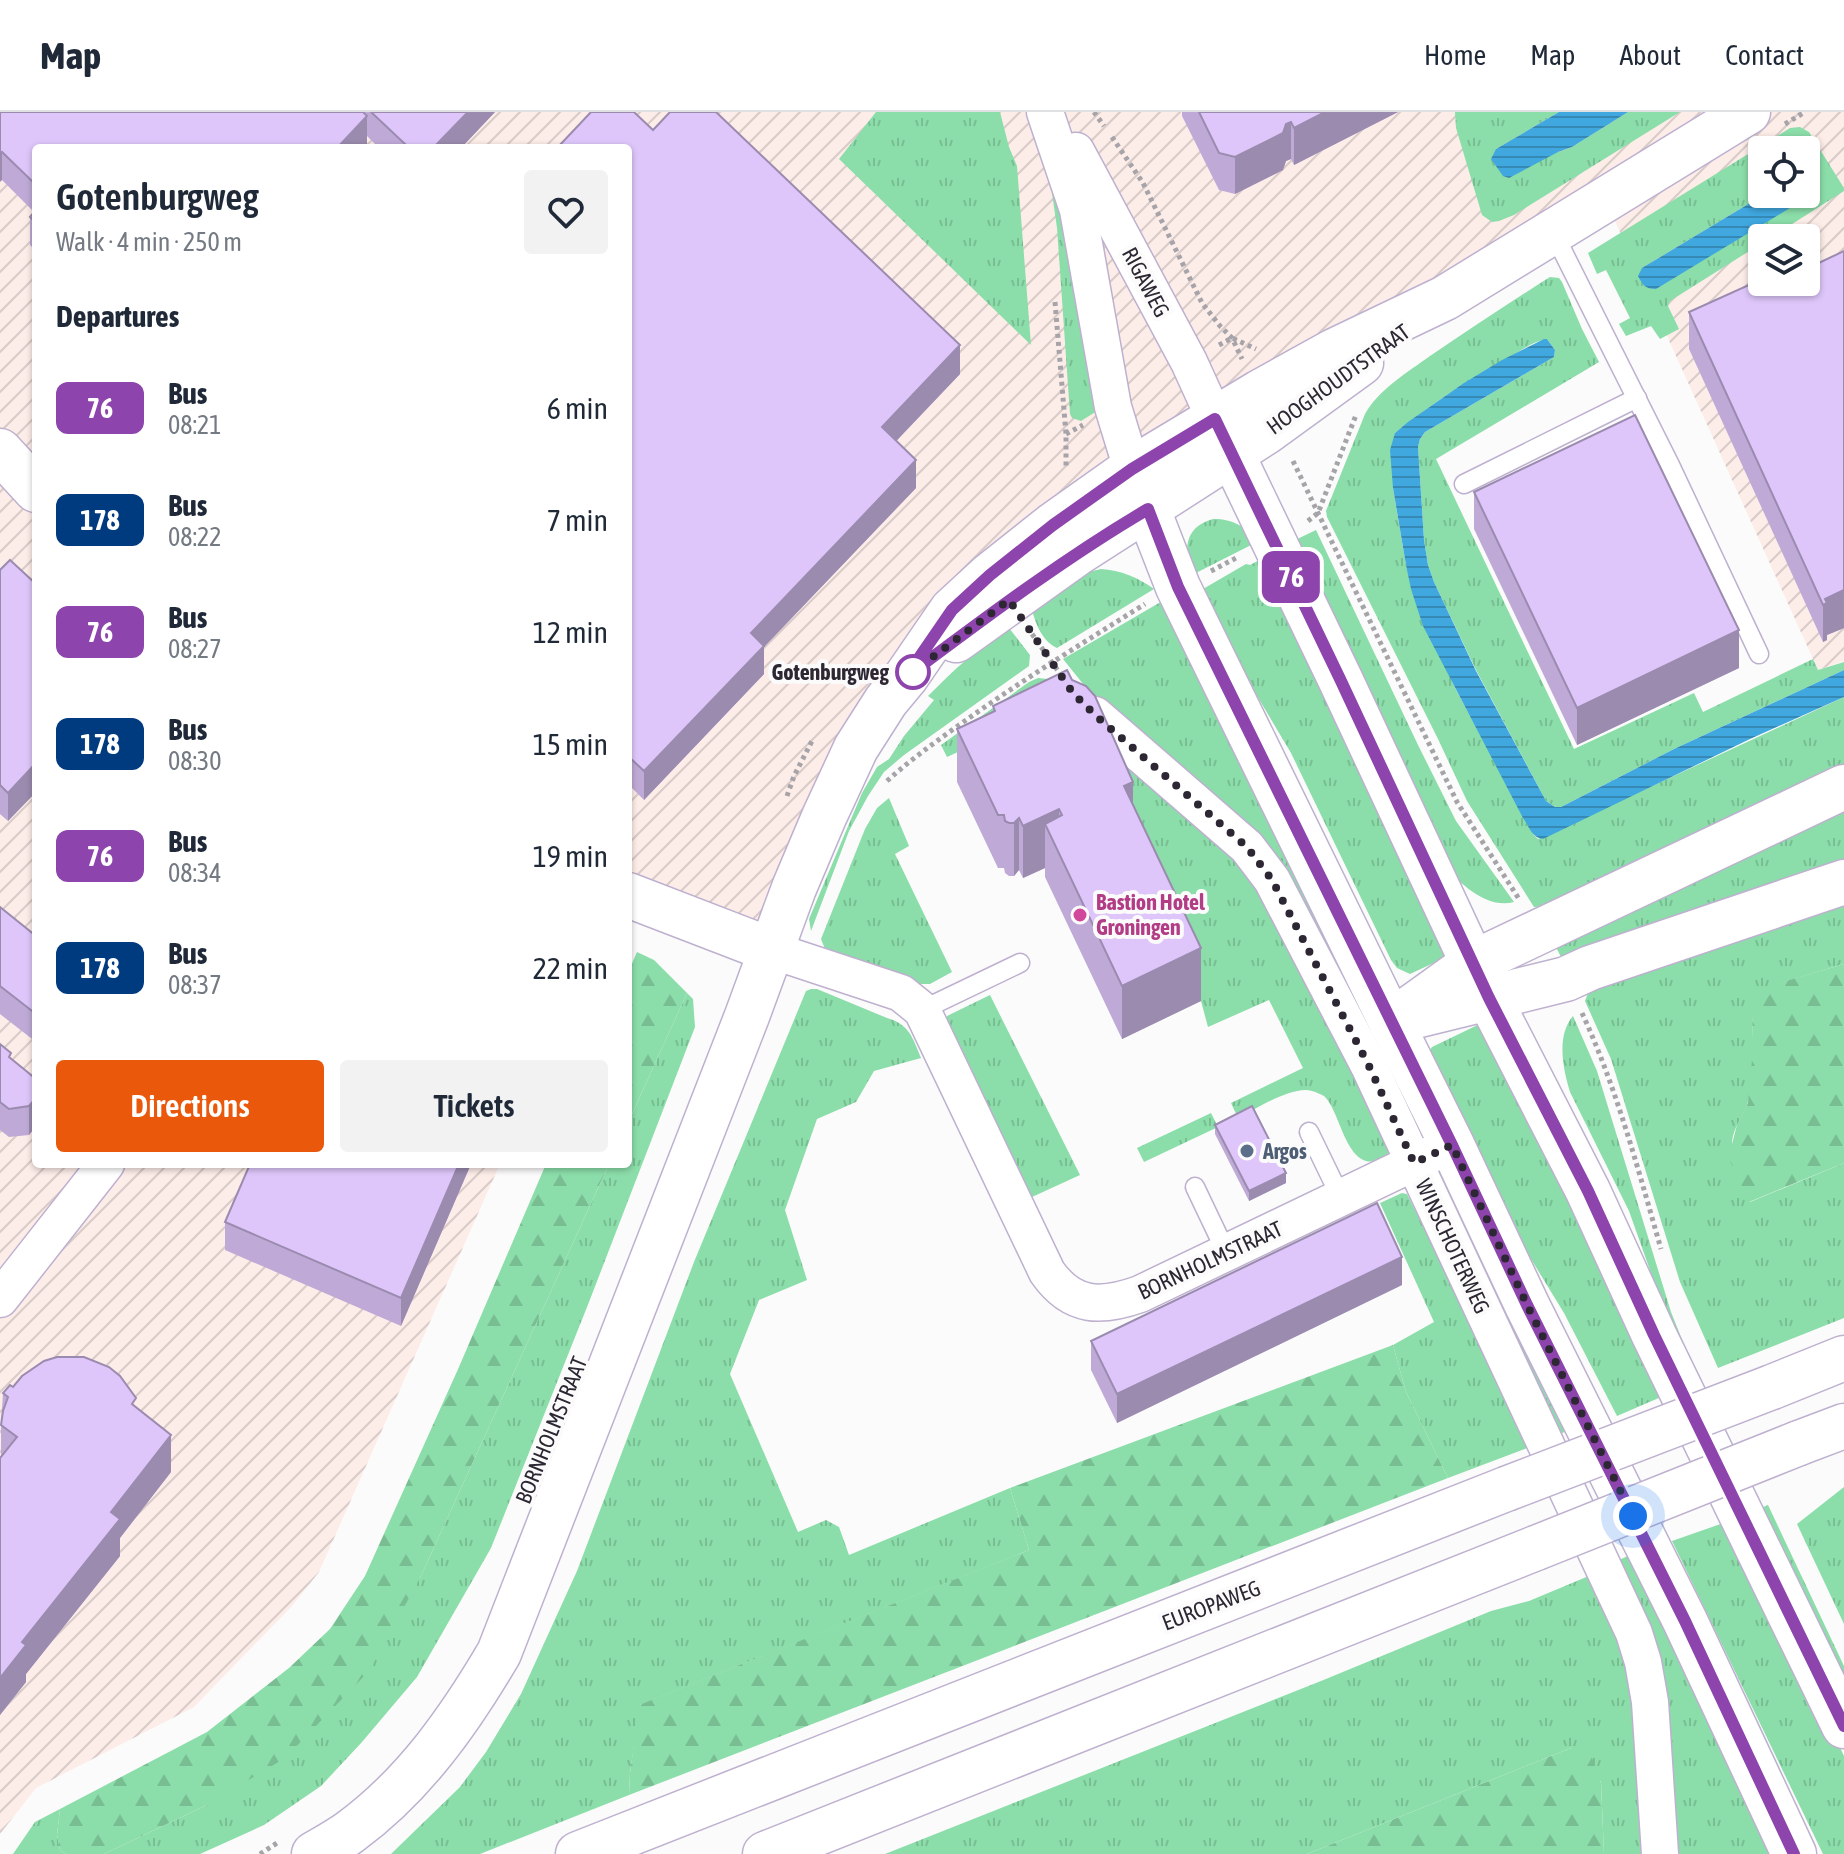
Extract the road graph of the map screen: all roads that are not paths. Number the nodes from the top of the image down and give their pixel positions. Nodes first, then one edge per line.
1 (1045, 112) edge
2 (1056, 112) edge
3 (1748, 112) edge
4 (1553, 232) junction
5 (1637, 398) junction
6 (1223, 437) junction
7 (1132, 469) junction
8 (1464, 484) dead end
9 (1148, 509) junction
10 (1759, 654) dead end
11 (906, 677) junction
12 (1095, 715) edge
13 (1844, 787) edge
14 (1844, 882) edge
15 (632, 897) edge
16 (771, 950) junction
17 (1020, 963) dead end
18 (1481, 981) junction
19 (922, 1010) junction
20 (1391, 1022) junction
21 (1309, 1132) dead end
22 (1433, 1154) junction
23 (103, 1168) edge
24 (1195, 1187) dead end
25 (1341, 1198) junction
26 (1226, 1252) junction
27 (0, 1299) edge
28 (1844, 1358) edge
29 (1844, 1426) edge
30 (1844, 1726) edge
31 (300, 1846) edge
32 (578, 1854) edge
33 (765, 1854) edge
34 (1660, 1854) edge
35 (1794, 1854) edge

1 - 7 street, RIGAWEG
2 - 6 street, RIGAWEG
3 - 4 main road, HOOGHOUDTSTRAAT
4 - 5 lane
4 - 6 main road, HOOGHOUDTSTRAAT
5 - 8 lane
5 - 10 lane
6 - 7 main road, BORNHOLMSTRAAT
6 - 9 main road, HOOGHOUDTSTRAAT
6 - 18 main road
7 - 9 main road, WINSCHOTERWEG
7 - 11 main road, BORNHOLMSTRAAT
9 - 11 main road, BORNHOLMSTRAAT
9 - 20 main road, WINSCHOTERWEG
11 - 16 main road, BORNHOLMSTRAAT
12 - 22 street, WINSCHOTERWEG
13 - 18 main road
14 - 18 main road
15 - 16 main road
16 - 19 street
16 - 31 main road, BORNHOLMSTRAAT
17 - 19 lane
18 - 20 main road
18 - 30 main road
19 - 26 street, BORNHOLMSTRAAT
20 - 22 main road, WINSCHOTERWEG
21 - 25 lane
22 - 25 street, BORNHOLMSTRAAT
22 - 34 street, WINSCHOTERWEG
22 - 35 main road, WINSCHOTERWEG
23 - 27 street
24 - 26 lane
25 - 26 street, BORNHOLMSTRAAT
28 - 32 main road, EUROPAWEG, bridge
29 - 33 main road, bridge

